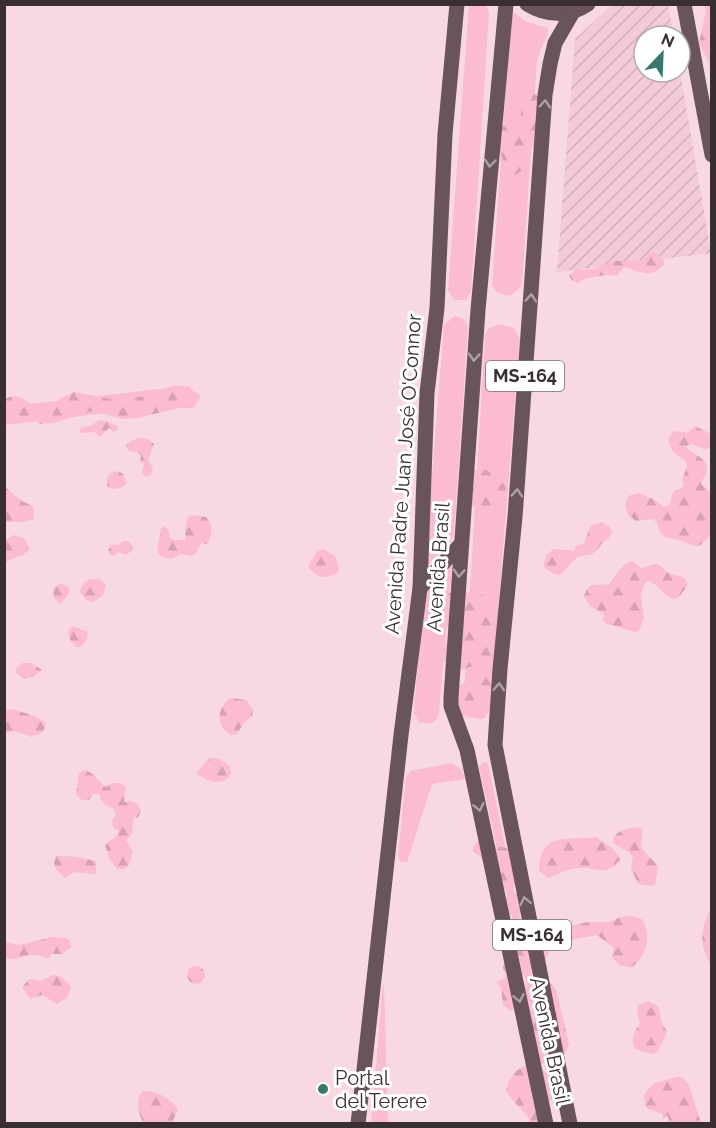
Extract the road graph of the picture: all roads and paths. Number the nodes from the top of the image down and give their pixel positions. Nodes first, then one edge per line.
1 (457, 4) edge
2 (506, 4) edge
3 (527, 4) edge
4 (588, 4) edge
5 (684, 4) edge
6 (573, 12) junction
7 (711, 155) edge
8 (461, 543) junction
9 (420, 588) junction
10 (358, 1124) edge
11 (546, 1124) edge
12 (570, 1124) edge

1 - 9 main road, Avenida Padre Juan José O'Connor
2 -> 8 main road, Avenida Brasil / MS-164
3 - 6 main road
4 - 6 main road
5 - 7 main road
12 -> 6 main road, Avenida Brasil / MS-164
8 - 9 main road
8 -> 11 main road, Avenida Brasil / MS-164
9 - 10 main road, Avenida Padre Juan José O'Connor

